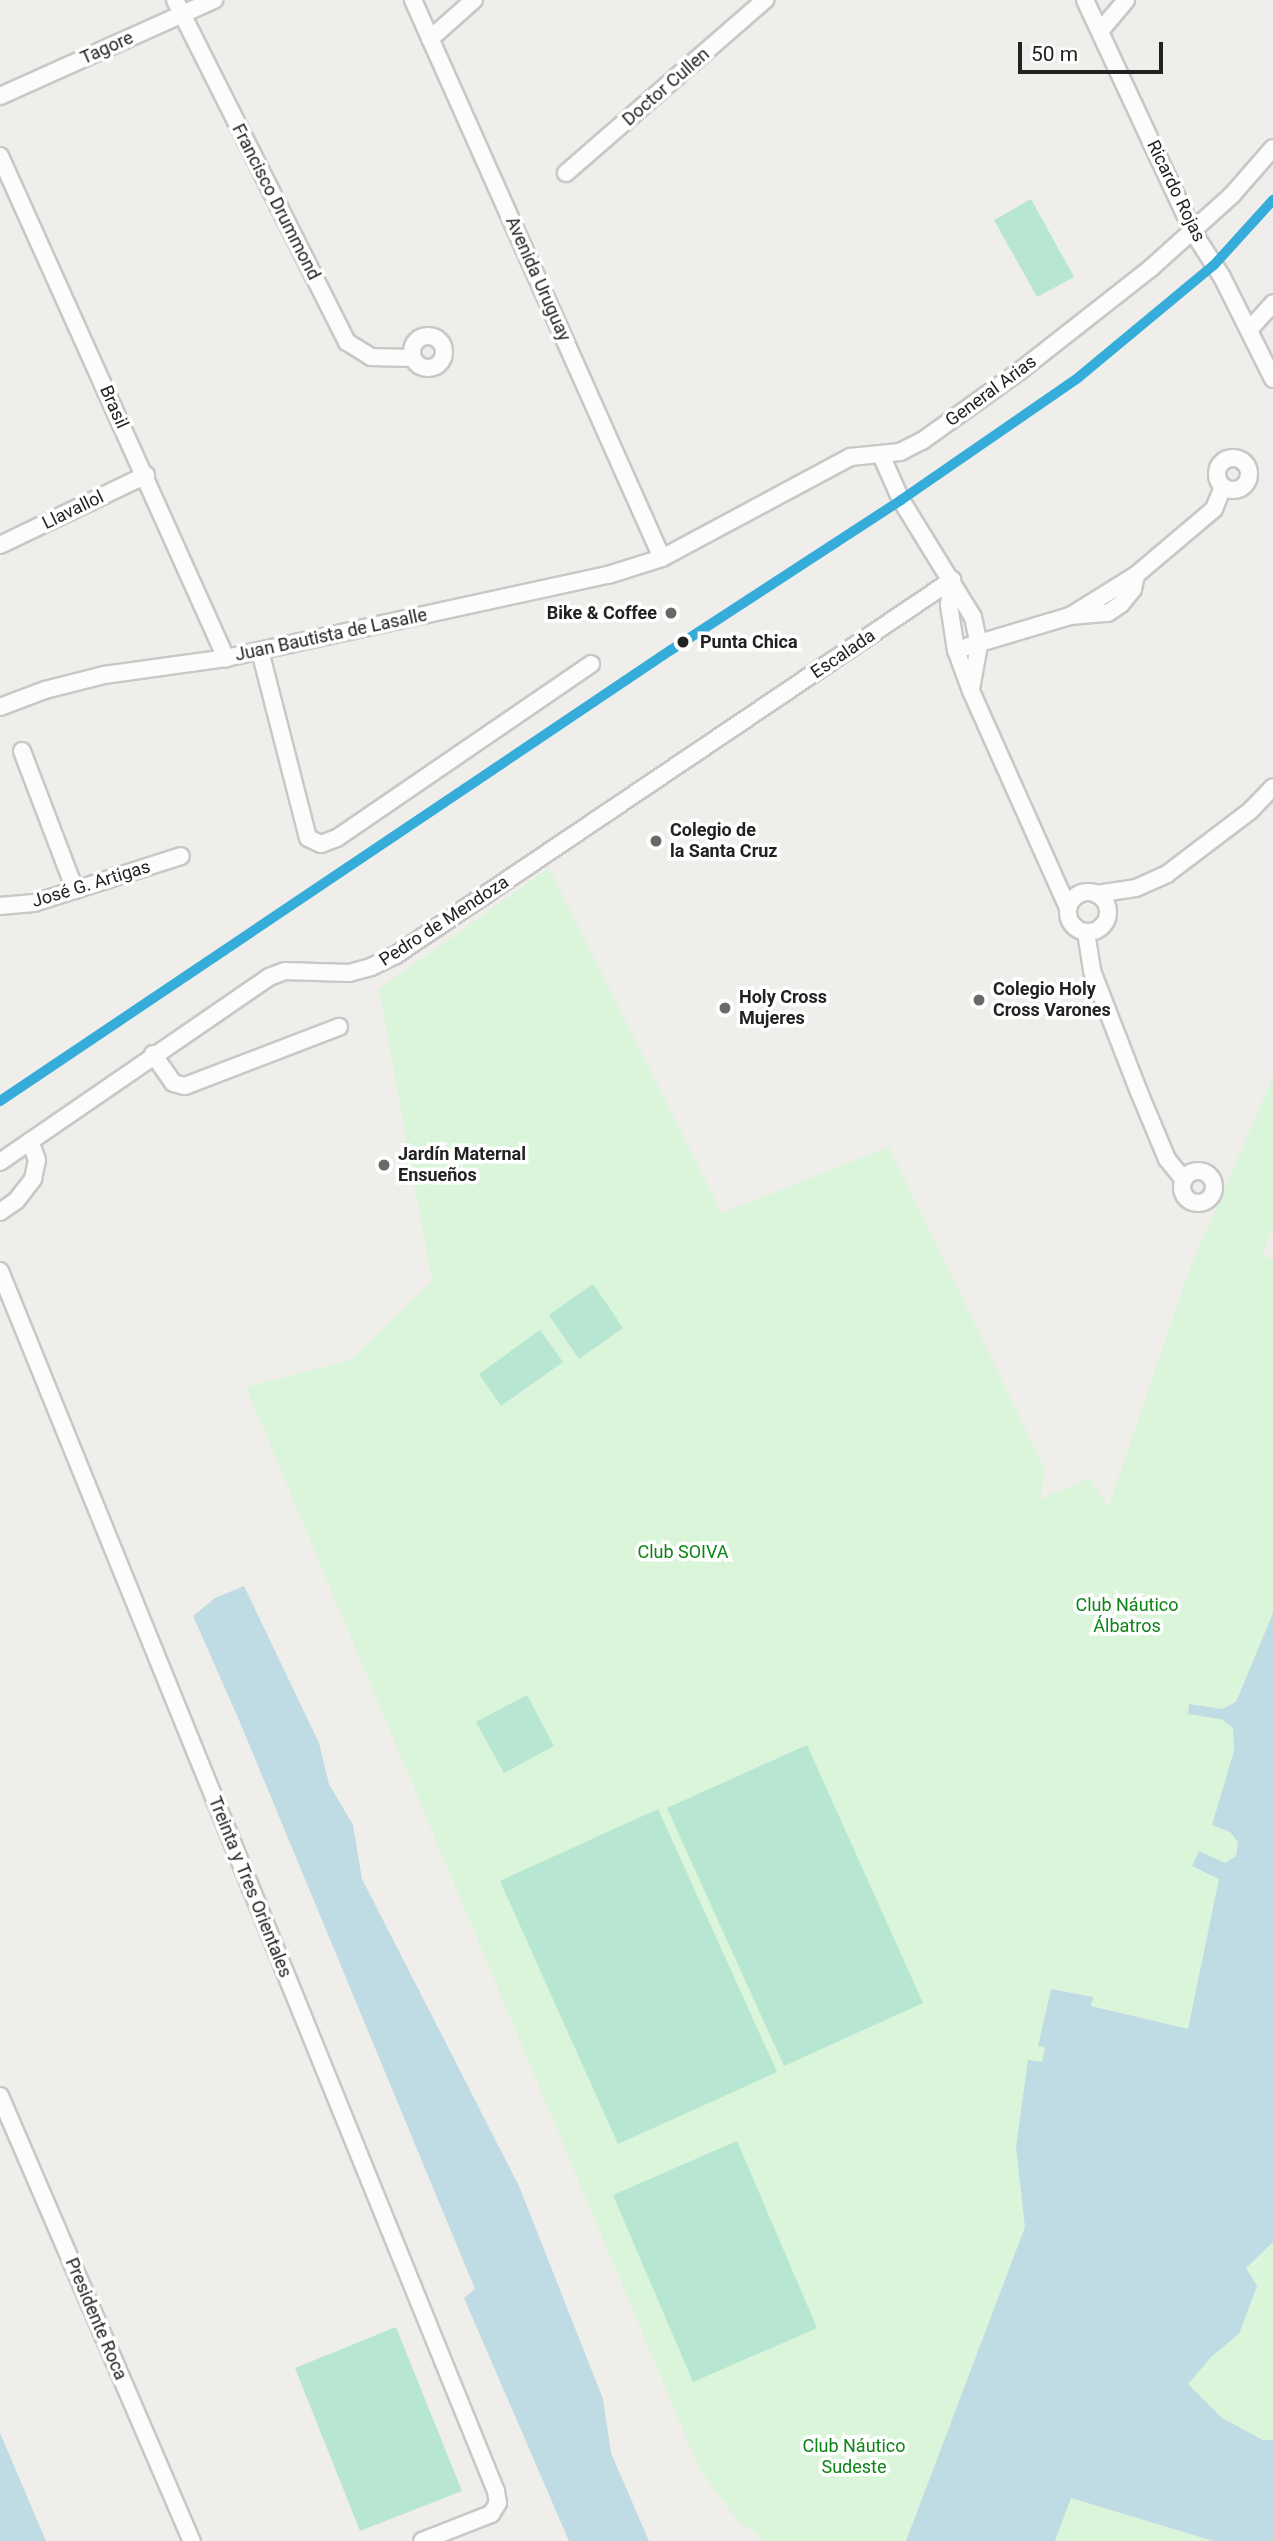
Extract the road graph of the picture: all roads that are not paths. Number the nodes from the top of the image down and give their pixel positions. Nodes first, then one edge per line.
1 (214, 0) edge
2 (413, 0) edge
3 (474, 0) edge
4 (765, 0) edge
5 (1085, 0) edge
6 (1126, 0) edge
7 (747, 6) edge
8 (178, 7) edge
9 (1101, 30) junction
10 (430, 39) junction
11 (0, 96) edge
12 (1273, 148) edge
13 (0, 156) edge
14 (566, 173) dead end
15 (1193, 232) junction
16 (1273, 303) edge
17 (1249, 330) junction
18 (412, 358) dead end
19 (1273, 379) edge
20 (881, 455) junction
21 (145, 475) junction
22 (1223, 486) dead end
23 (0, 545) edge
24 (662, 558) junction
25 (952, 580) junction
26 (979, 645) junction
27 (956, 650) junction
28 (260, 651) junction
29 (226, 658) junction
30 (591, 664) dead end
31 (971, 691) junction
32 (0, 707) edge
33 (734, 728) joint
34 (22, 751) dead end
35 (1273, 787) edge
36 (181, 856) dead end
37 (1050, 869) junction
38 (75, 890) junction
39 (1092, 893) junction
40 (0, 906) edge
41 (1068, 908) junction
42 (1086, 932) junction
43 (339, 1027) dead end
44 (153, 1054) junction
45 (30, 1141) junction
46 (0, 1162) edge
47 (1184, 1180) dead end
48 (0, 1212) edge
49 (0, 1271) edge
50 (0, 2096) edge
51 (192, 2541) edge
52 (422, 2541) edge

1 - 8 street, Tagore
2 - 10 street, Avenida Uruguay
3 - 10 street
4 - 7 street, Doctor Cullen
5 - 9 street, Ricardo Rojas
6 - 9 street
7 - 14 street, Doctor Cullen
8 - 11 street, Tagore
8 - 18 street, Francisco Drummond
9 - 15 street, Ricardo Rojas
10 - 24 street, Avenida Uruguay
12 - 15 street, General Arias
13 - 21 street, Brasil
15 - 17 street, Ricardo Rojas
15 - 20 street, General Arias
16 - 17 street
17 - 19 street, Ricardo Rojas
20 - 24 street, General Arias
20 - 25 street
21 - 23 street, Llavallol
21 - 29 street, Brasil
22 - 26 street
24 - 28 street, Juan Bautista de Lasalle
25 - 26 street
25 - 27 street
25 - 33 street, Escalada
26 - 27 street
26 - 31 street
27 - 31 street
28 - 29 street, Juan Bautista de Lasalle
28 - 30 street
29 - 32 street, Juan Bautista de Lasalle
31 - 37 street
33 - 44 street, Pedro de Mendoza
34 - 38 street
35 - 39 street
36 - 38 street, José G. Artigas
37 - 39 street
37 - 41 street
38 - 40 street, José G. Artigas
39 - 41 street
39 - 42 street
41 - 42 street
42 - 47 street
43 - 44 street
44 - 45 street, Pedro de Mendoza
45 - 46 street, Pedro de Mendoza
45 - 48 street
49 - 52 street, Treinta y Tres Orientales
50 - 51 street, Presidente Roca

